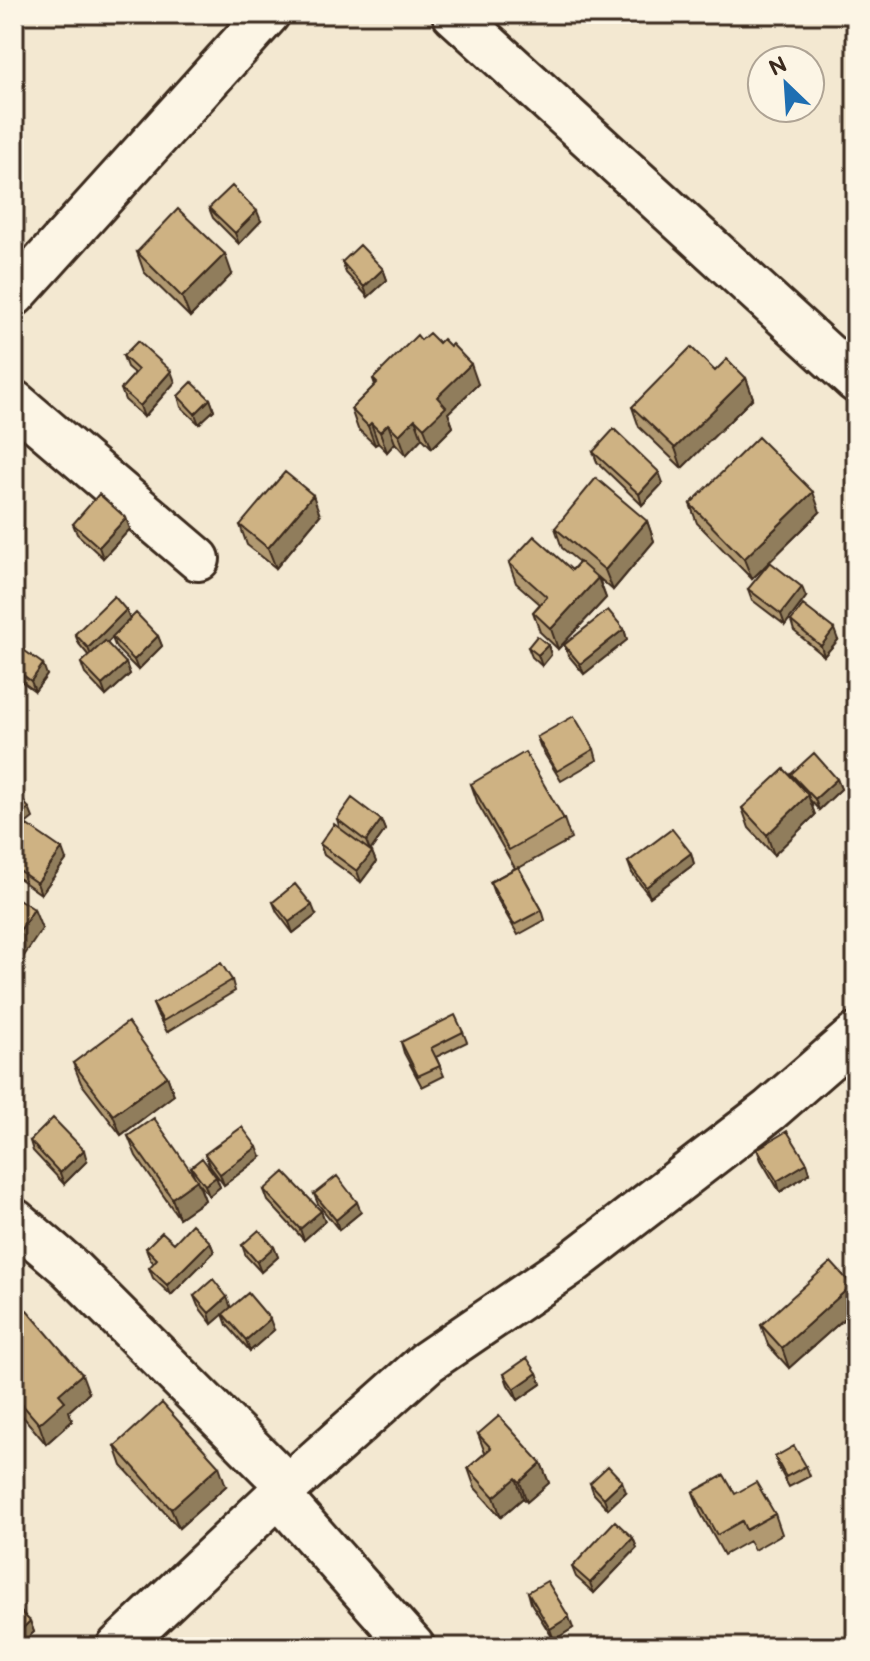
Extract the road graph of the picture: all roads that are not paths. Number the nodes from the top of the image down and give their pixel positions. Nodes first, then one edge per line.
1 (268, 14) edge
2 (454, 14) edge
3 (14, 295) edge
4 (856, 381) edge
5 (14, 402) edge
6 (198, 559) dead end
7 (856, 1035) edge
8 (14, 1220) edge
9 (283, 1491) junction
10 (118, 1647) edge
11 (413, 1647) edge

1 - 3 street
2 - 4 street
5 - 6 street
7 - 9 street
8 - 9 street
9 - 10 street
9 - 11 street

